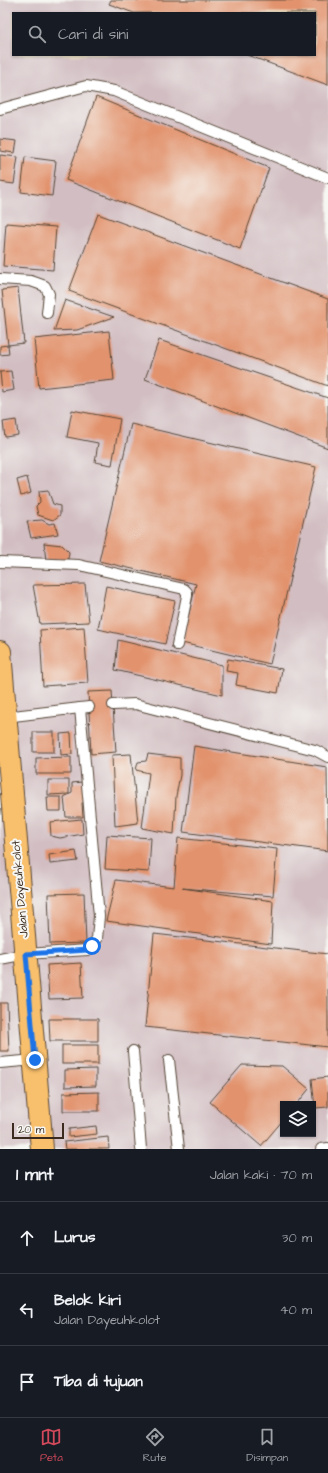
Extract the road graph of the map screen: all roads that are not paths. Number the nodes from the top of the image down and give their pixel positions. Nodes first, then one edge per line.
1 (0, 109) edge
2 (328, 178) edge
3 (0, 279) edge
4 (47, 313) dead end
5 (0, 562) edge
6 (177, 644) dead end
7 (0, 652) edge
8 (113, 705) dead end
9 (6, 717) junction
10 (328, 757) edge
11 (6, 788) edge
12 (26, 954) junction
13 (0, 959) edge
14 (133, 1051) dead end
15 (35, 1060) junction
16 (169, 1060) dead end
17 (0, 1063) edge
18 (328, 1148) edge
19 (42, 1149) edge
20 (141, 1149) edge
21 (179, 1149) edge
22 (321, 1149) edge

1 - 2 lane
3 - 4 lane
5 - 6 lane
7 - 9 main road, Jalan Dayeuhkolot
8 - 10 lane
9 - 11 main road, Jalan Dayeuhkolot
9 - 12 lane
11 - 12 main road, Jalan Dayeuhkolot
12 - 13 lane
12 - 15 main road, Jalan Dayeuhkolot
14 - 20 lane
15 - 17 lane
15 - 19 main road, Jalan Dayeuhkolot
16 - 21 lane
18 - 22 lane

